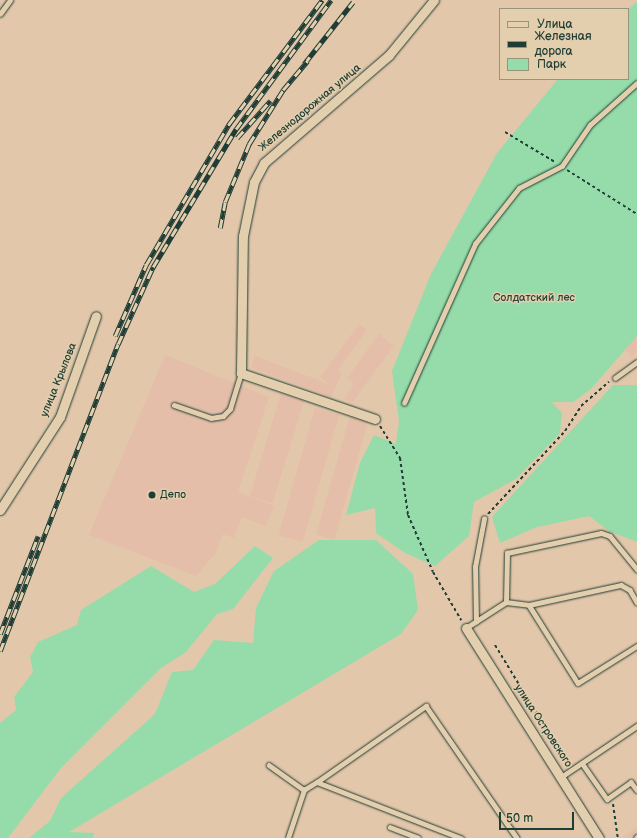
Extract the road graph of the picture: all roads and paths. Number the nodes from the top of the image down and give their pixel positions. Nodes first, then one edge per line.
1 (10, 0) edge
2 (434, 0) edge
3 (2, 6) edge
4 (0, 14) edge
5 (637, 83) edge
6 (505, 132) dead end
7 (562, 166) junction
8 (637, 214) edge
9 (96, 316) dead end
10 (637, 362) edge
11 (241, 373) junction
12 (615, 378) joint
13 (404, 403) dead end
14 (174, 405) dead end
15 (375, 418) joint
16 (0, 510) edge
17 (484, 519) joint
18 (637, 569) edge
19 (506, 602) junction
20 (637, 602) edge
21 (530, 605) junction
22 (476, 622) junction
23 (466, 628) junction
24 (495, 645) dead end
25 (637, 646) edge
26 (637, 726) edge
27 (582, 763) junction
28 (269, 765) dead end
29 (571, 770) junction
30 (561, 777) junction
31 (317, 782) junction
32 (304, 790) junction
33 (637, 790) edge
34 (612, 796) junction
35 (390, 827) dead end
36 (288, 838) edge
37 (418, 838) edge
38 (461, 838) edge
39 (517, 838) edge
40 (599, 838) edge
41 (618, 838) edge

1 - 3 lane
2 - 11 street, Железнодорожная улица
3 - 4 lane
5 - 7 lane
6 - 7 path
7 - 8 path
7 - 13 lane
9 - 16 street, улица Крылова
10 - 12 lane
11 - 14 lane
11 - 15 street
12 - 17 path
15 - 23 path
17 - 22 lane
18 - 19 lane
19 - 21 lane
19 - 22 lane
20 - 21 lane
21 - 25 lane
22 - 23 lane
23 - 30 street, улица Островского
24 - 29 path
26 - 27 lane
27 - 29 lane
27 - 34 lane
28 - 32 lane
29 - 30 lane
30 - 40 street, улица Островского
31 - 32 lane
31 - 38 lane
31 - 39 lane
32 - 36 lane
33 - 34 lane
34 - 41 path
35 - 37 lane

